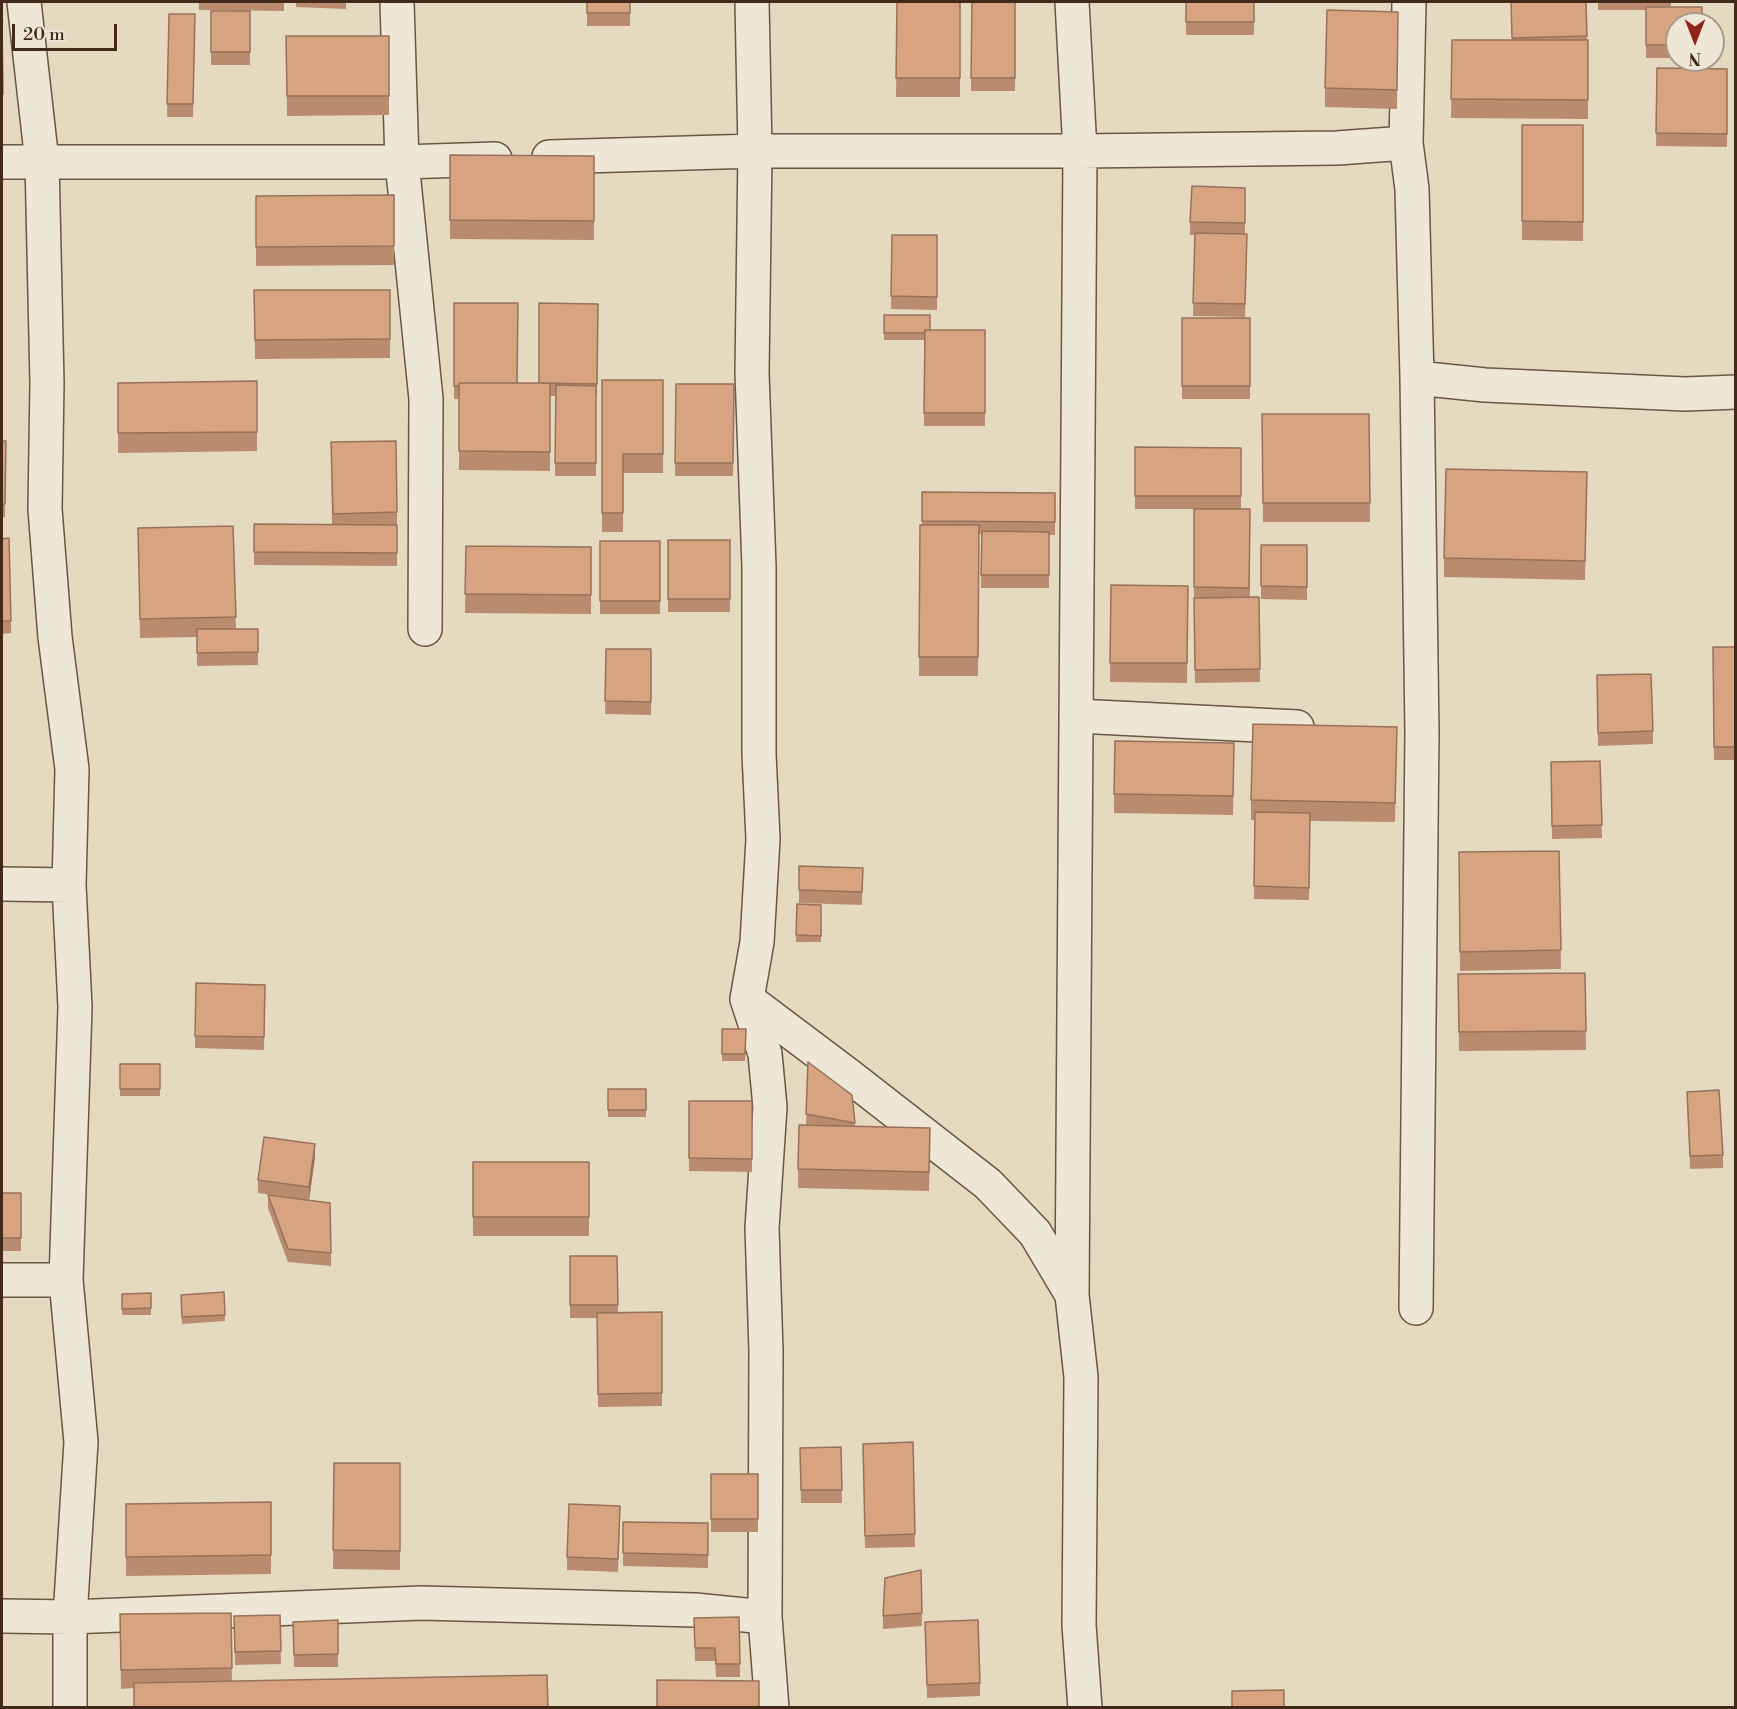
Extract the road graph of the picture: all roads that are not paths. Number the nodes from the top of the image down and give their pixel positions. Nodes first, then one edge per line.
1 (24, 2) edge
2 (397, 2) edge
3 (752, 2) edge
4 (1072, 2) edge
5 (1409, 2) edge
6 (1406, 143) junction
7 (755, 151) junction
8 (1080, 151) junction
9 (2, 162) edge
10 (42, 162) junction
11 (402, 162) junction
12 (1418, 378) junction
13 (1736, 392) edge
14 (425, 629) dead end
15 (1077, 716) junction
16 (1327, 728) edge
17 (2, 884) edge
18 (69, 885) junction
19 (747, 999) junction
20 (2, 1280) edge
21 (66, 1280) junction
22 (1072, 1295) junction
23 (1416, 1308) dead end
24 (2, 1617) edge
25 (70, 1617) junction
26 (765, 1617) junction
27 (70, 1707) edge
28 (772, 1707) edge
29 (1085, 1707) edge

1 - 10 street
2 - 11 street
3 - 7 street
4 - 8 street
5 - 6 street
6 - 8 street
6 - 12 street
7 - 8 street
7 - 11 street
7 - 19 street
8 - 15 street
9 - 10 street
10 - 11 street
10 - 18 street
11 - 14 street
12 - 13 street
12 - 23 street
15 - 16 street
15 - 22 street
17 - 18 street
18 - 21 street
19 - 22 street
19 - 26 street
20 - 21 street
21 - 25 street
22 - 29 street
24 - 25 street
25 - 26 street
25 - 27 street
26 - 28 street

